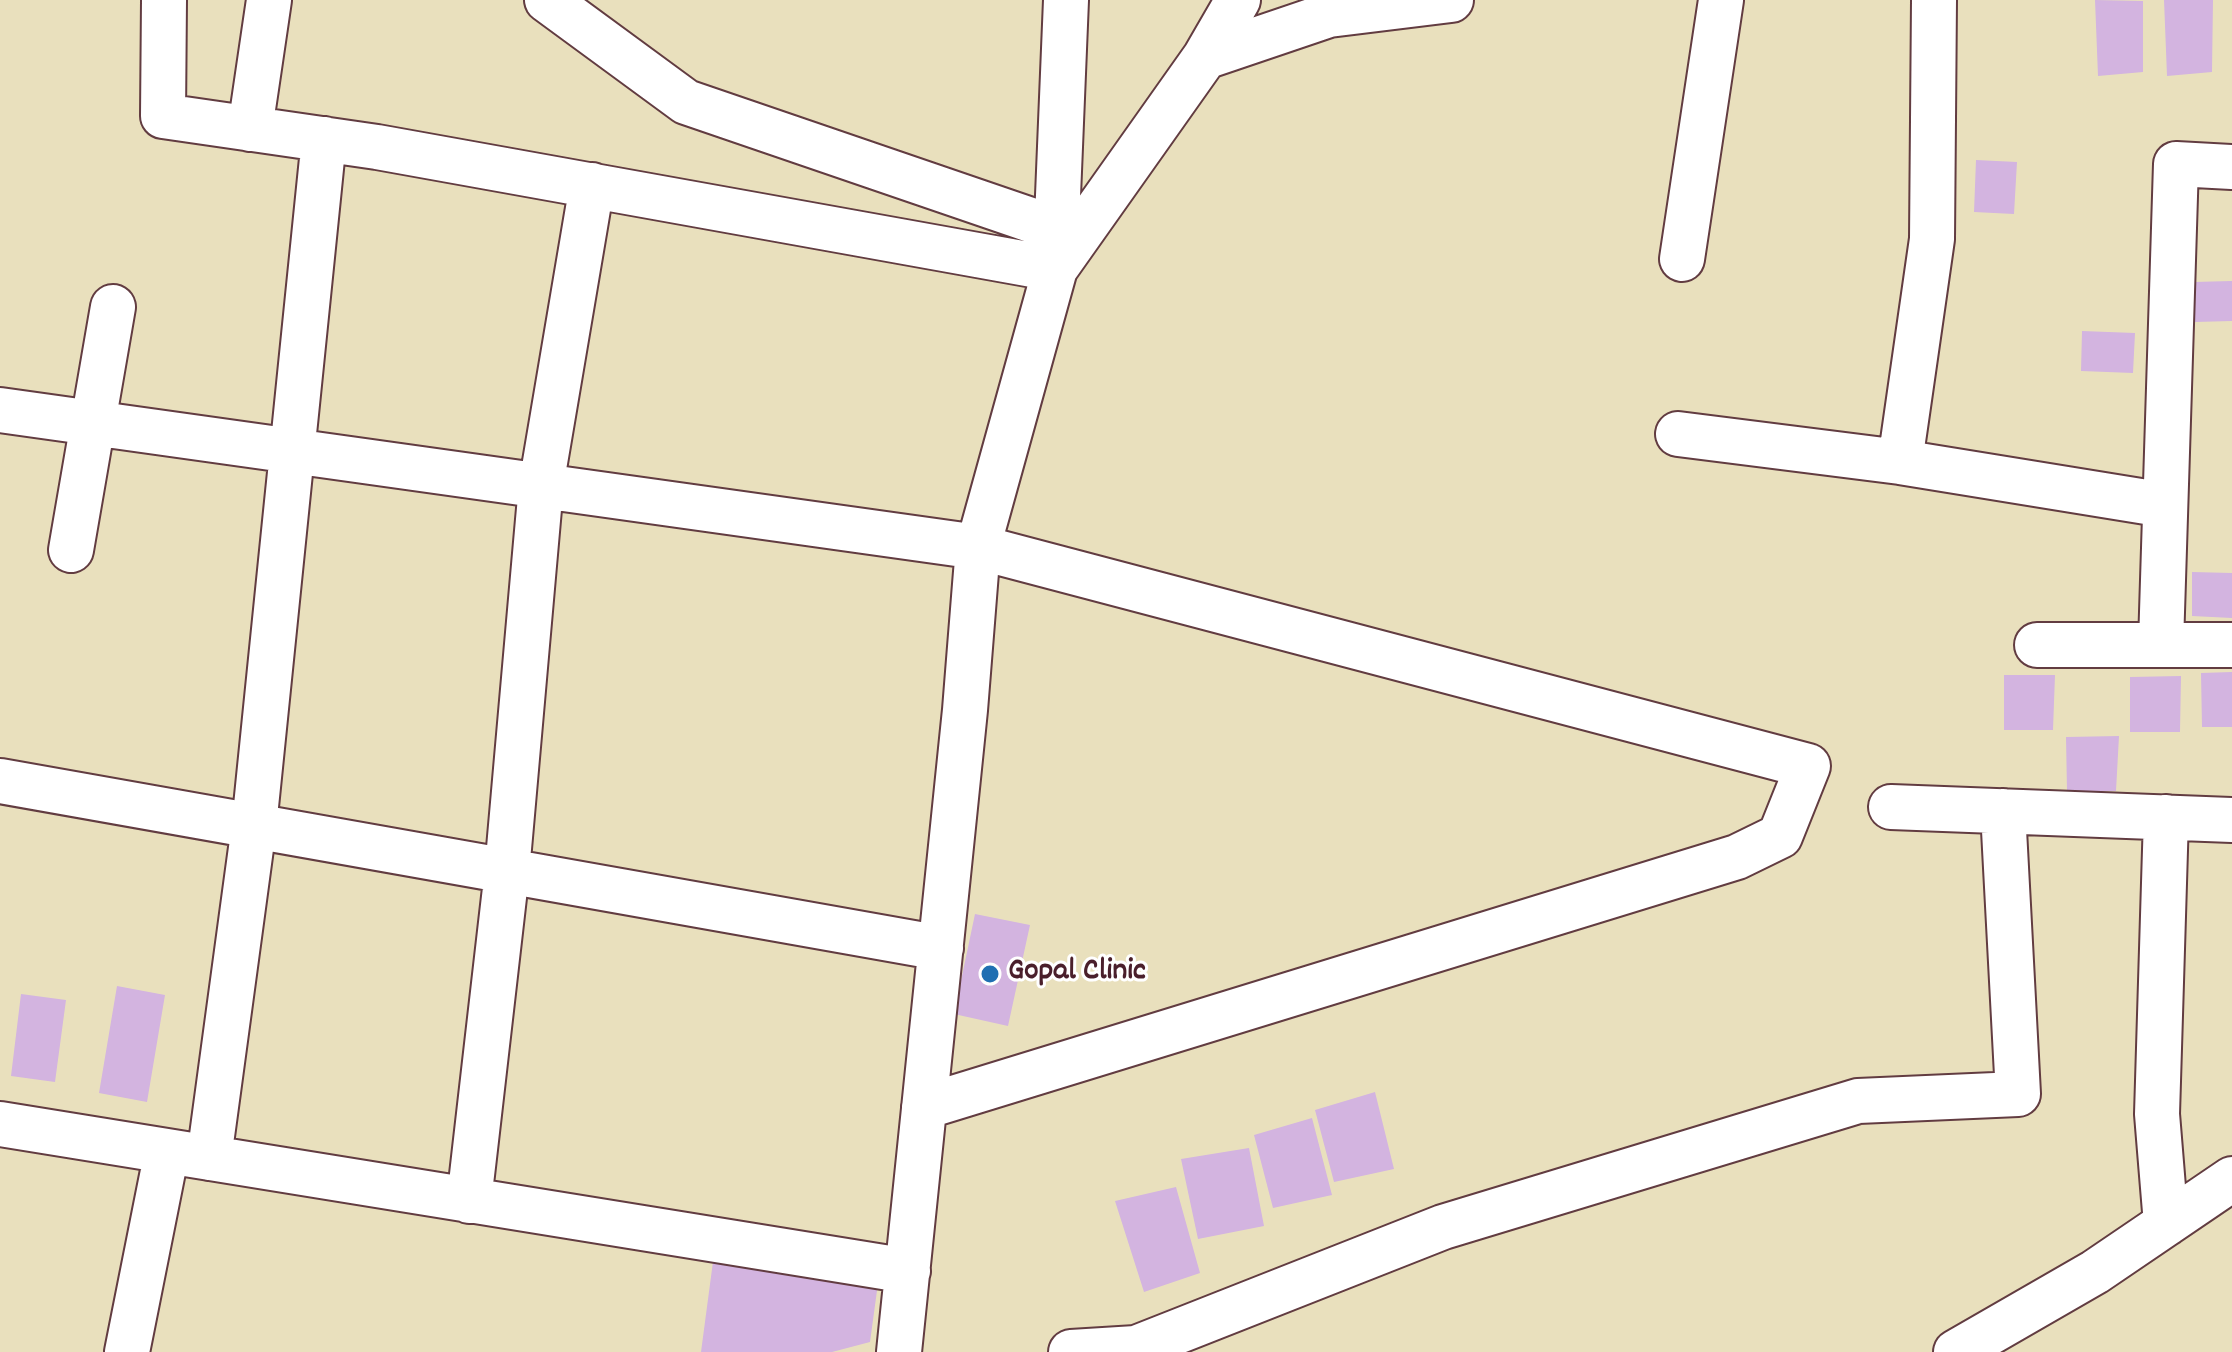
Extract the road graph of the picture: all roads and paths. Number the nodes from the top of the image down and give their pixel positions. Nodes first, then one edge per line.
1 (164, 0) edge
2 (269, 0) edge
3 (547, 0) edge
4 (1066, 0) edge
5 (1238, 0) edge
6 (1451, 0) edge
7 (1721, 0) edge
8 (1934, 0) edge
9 (1205, 57) junction
10 (250, 129) junction
11 (324, 139) junction
12 (2232, 167) edge
13 (592, 185) junction
14 (1056, 249) junction
15 (1682, 259) dead end
16 (113, 307) dead end
17 (0, 410) edge
18 (94, 423) junction
19 (1678, 434) dead end
20 (292, 451) junction
21 (1900, 462) junction
22 (541, 486) junction
23 (2165, 505) junction
24 (978, 547) junction
25 (71, 550) dead end
26 (2161, 644) junction
27 (2037, 645) dead end
28 (2232, 645) edge
29 (0, 781) edge
30 (1891, 807) dead end
31 (2003, 811) junction
32 (2166, 817) junction
33 (2232, 820) edge
34 (254, 826) junction
35 (507, 871) junction
36 (941, 948) junction
37 (924, 1107) junction
38 (0, 1124) edge
39 (167, 1151) junction
40 (209, 1158) junction
41 (2232, 1179) edge
42 (469, 1201) junction
43 (2166, 1224) junction
44 (908, 1271) junction
45 (127, 1352) edge
46 (899, 1352) edge
47 (1071, 1352) edge
48 (1956, 1352) edge

1 - 10 street
2 - 10 street
3 - 14 street
4 - 14 street
5 - 9 street
6 - 9 street
7 - 15 street
8 - 21 street
9 - 14 street
10 - 11 street
11 - 13 street
11 - 20 street
12 - 23 street
13 - 14 street
13 - 22 street
14 - 24 street
16 - 18 street
17 - 18 street
18 - 20 street
18 - 25 street
19 - 21 street
20 - 22 street
20 - 34 street
21 - 23 street
22 - 24 street
22 - 35 street
23 - 26 street
24 - 36 street
24 - 37 street
26 - 27 street
26 - 28 street
29 - 34 street
30 - 31 street
31 - 32 street
31 - 47 street
32 - 33 street
32 - 43 street
34 - 35 street
34 - 40 street
35 - 36 street
35 - 42 street
36 - 37 street
37 - 44 street
38 - 39 street
39 - 40 street
39 - 45 street
40 - 42 street
41 - 43 street
42 - 44 street
43 - 48 street
44 - 46 street

